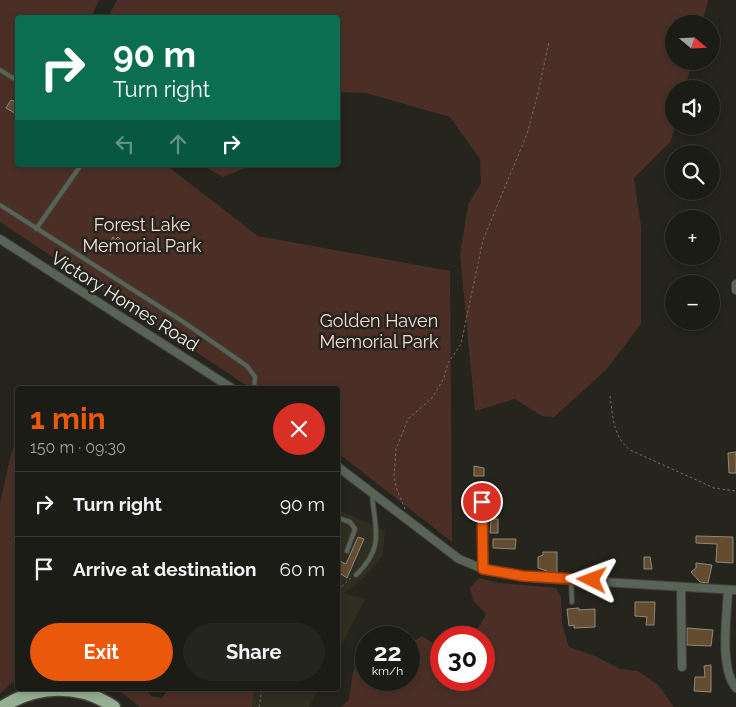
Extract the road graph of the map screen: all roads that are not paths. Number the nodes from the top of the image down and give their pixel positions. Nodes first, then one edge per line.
1 (0, 70) edge
2 (15, 79) edge
3 (80, 167) edge
4 (0, 206) edge
5 (36, 229) junction
6 (0, 238) edge
7 (736, 284) edge
8 (736, 290) edge
9 (228, 386) edge
10 (254, 386) edge
11 (340, 469) edge
12 (372, 493) junction
13 (482, 502) dead end
14 (340, 519) edge
15 (347, 550) dead end
16 (483, 569) junction
17 (356, 575) road end
18 (571, 579) junction
19 (682, 587) junction
20 (732, 590) edge
21 (572, 602) dead end
22 (682, 667) dead end
23 (736, 688) edge
24 (46, 691) edge
25 (73, 691) edge
26 (2, 707) edge
27 (114, 707) edge

1 - 2 lane
3 - 5 lane
4 - 5 lane
5 - 10 lane
6 - 9 street, Victory Homes Road
7 - 8 street
11 - 12 street
12 - 16 street
12 - 17 lane
13 - 16 lane
14 - 15 lane
16 - 18 street
18 - 19 street
18 - 21 lane
19 - 20 street
19 - 22 street
20 - 23 street
24 - 26 highway
25 - 27 highway

